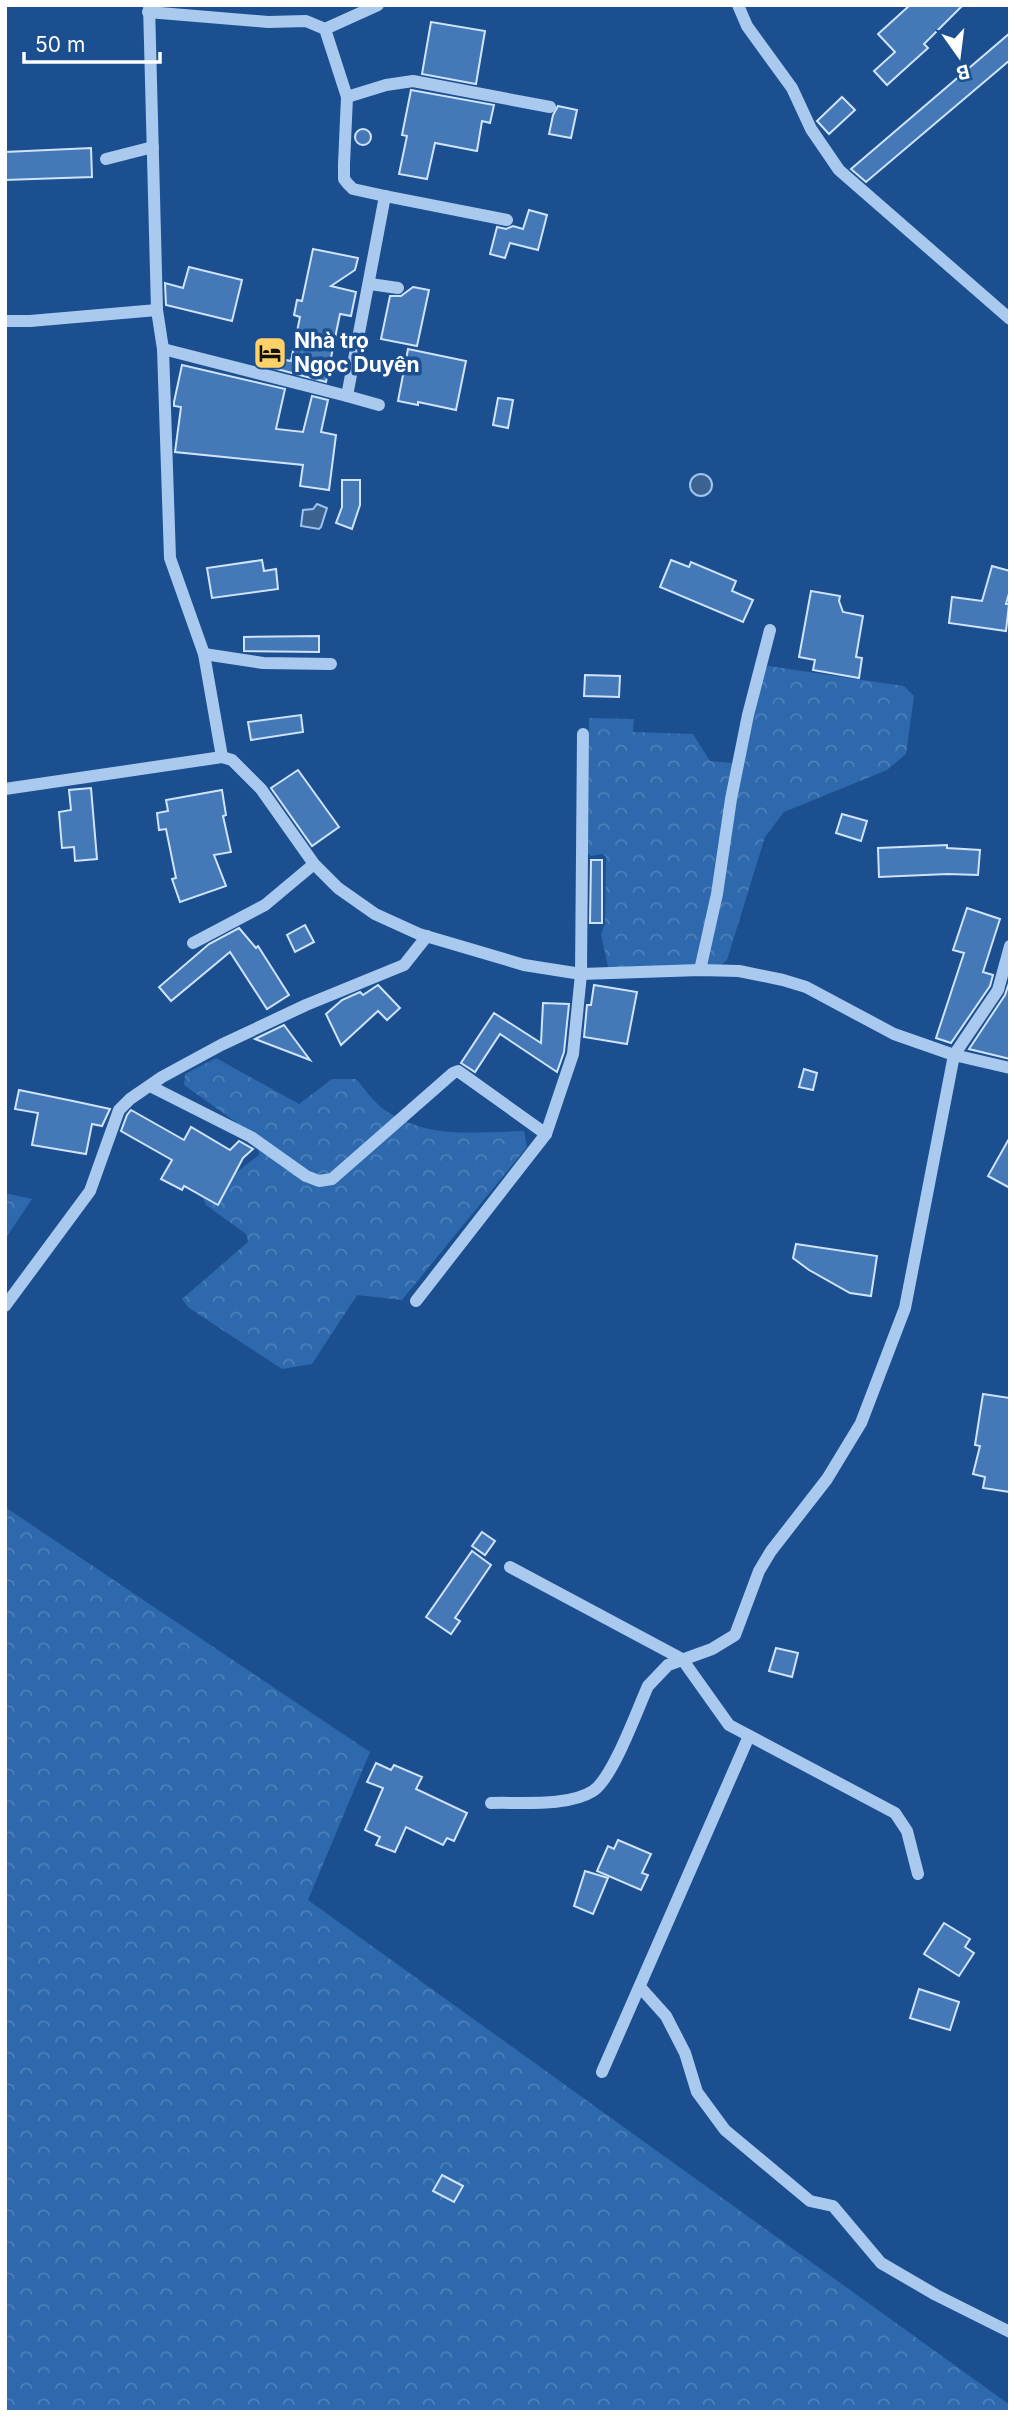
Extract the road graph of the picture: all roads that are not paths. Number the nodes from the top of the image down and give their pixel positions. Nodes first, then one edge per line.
1 (378, 5) edge
2 (738, 5) edge
3 (148, 9) edge
4 (325, 29) junction
5 (347, 97) junction
6 (550, 107) dead end
7 (153, 146) junction
8 (106, 159) dead end
9 (385, 197) junction
10 (507, 220) dead end
11 (370, 284) junction
12 (398, 288) dead end
13 (157, 310) junction
14 (1010, 319) edge
15 (5, 321) edge
16 (163, 349) junction
17 (347, 396) junction
18 (379, 405) dead end
19 (770, 630) dead end
20 (204, 654) junction
21 (331, 664) dead end
22 (583, 734) dead end
23 (222, 757) junction
24 (5, 789) edge
25 (314, 864) junction
26 (427, 936) junction
27 (193, 943) dead end
28 (1010, 946) edge
29 (700, 970) junction
30 (581, 974) junction
31 (954, 1055) junction
32 (1010, 1068) edge
33 (150, 1086) junction
34 (546, 1134) junction
35 (416, 1301) dead end
36 (5, 1306) edge
37 (510, 1567) dead end
38 (682, 1659) junction
39 (749, 1736) junction
40 (491, 1802) dead end
41 (918, 1874) dead end
42 (640, 1987) junction
43 (602, 2073) dead end
44 (1010, 2332) edge

1 - 4 street
2 - 14 street
3 - 4 street
3 - 7 street
4 - 5 street
5 - 6 street
5 - 9 street
7 - 8 street
7 - 13 street
9 - 10 street
9 - 11 street
11 - 12 street
11 - 17 street
13 - 15 street
13 - 16 street
16 - 17 street
16 - 20 street
17 - 18 street
19 - 29 street
20 - 21 street
20 - 23 street
22 - 30 street
23 - 24 street
23 - 25 street
25 - 26 street
25 - 27 street
26 - 30 street
26 - 33 street
28 - 31 street
29 - 30 street
29 - 31 street
30 - 34 street
31 - 32 street
31 - 38 street
33 - 34 street
33 - 36 street
34 - 35 street
37 - 38 street
38 - 39 street
38 - 40 street
39 - 41 street
39 - 42 street
42 - 43 street
42 - 44 street

